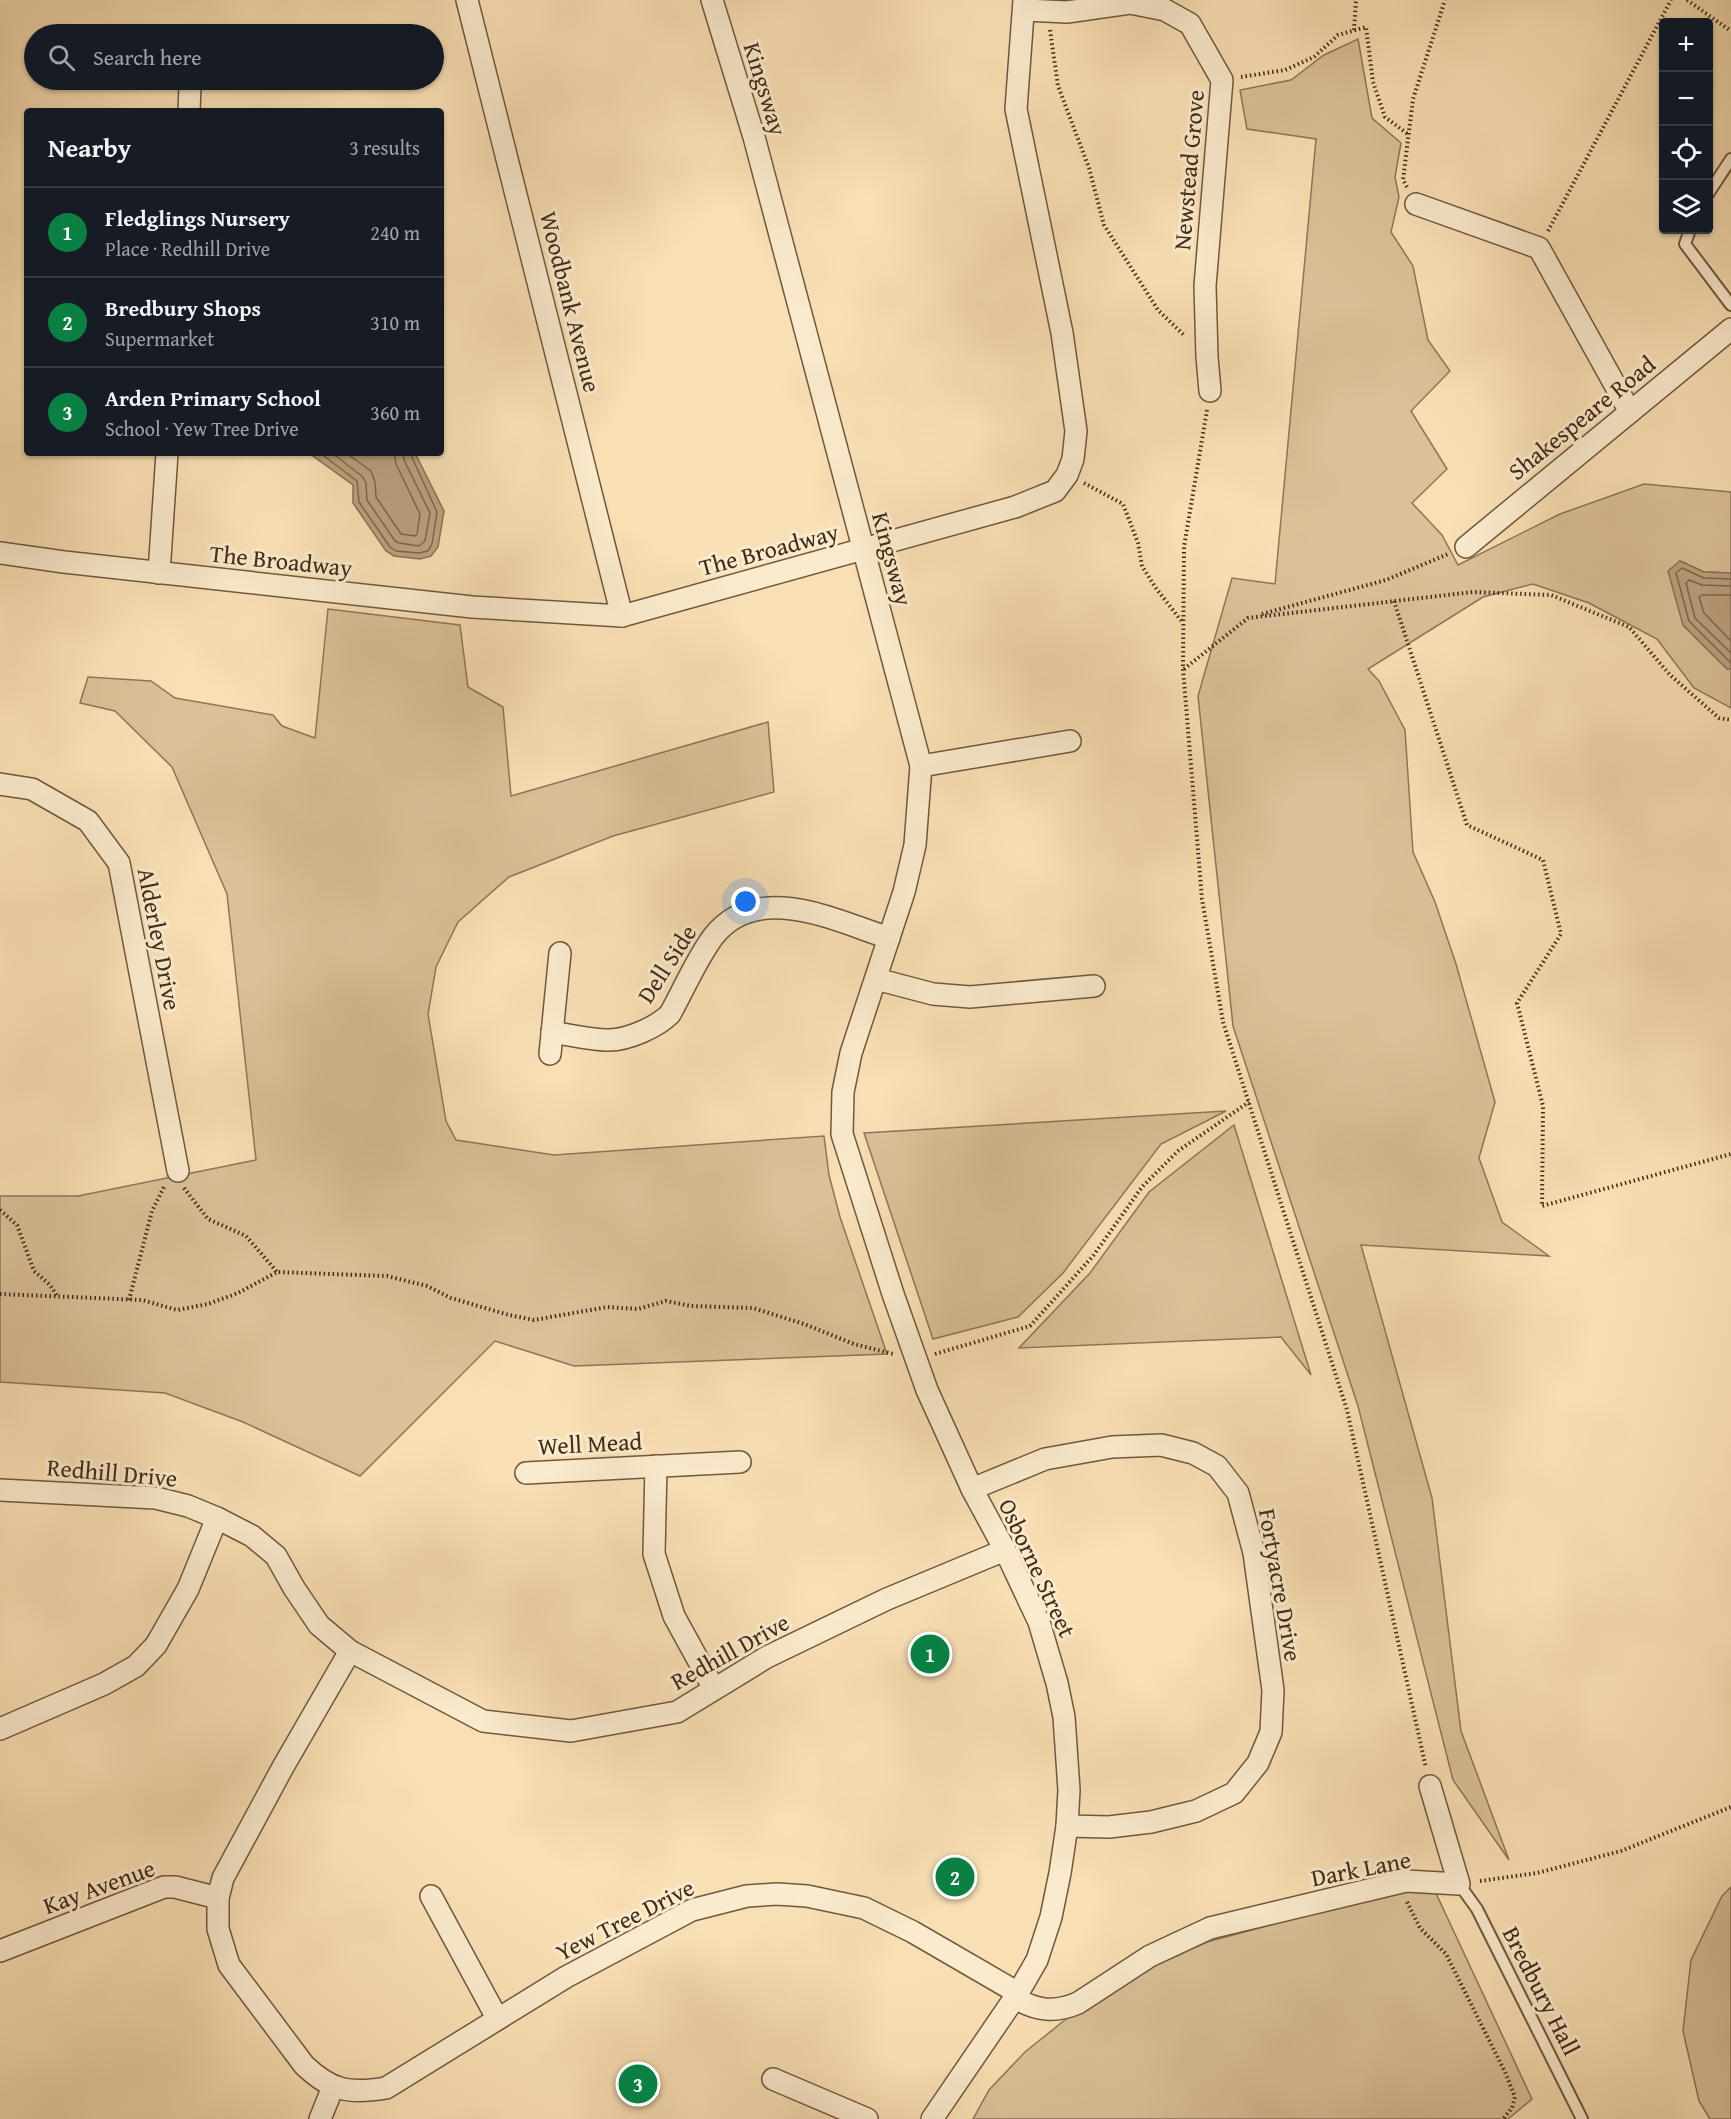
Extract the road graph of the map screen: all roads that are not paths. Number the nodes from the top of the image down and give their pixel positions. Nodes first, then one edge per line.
1 (467, 0) edge
2 (712, 0) edge
3 (1025, 5) edge
4 (190, 90) edge
5 (189, 108) edge
6 (1731, 159) edge
7 (1713, 186) edge
8 (1416, 204) road end
9 (1689, 234) edge
10 (1731, 305) edge
11 (1731, 329) edge
12 (1210, 391) road end
13 (1630, 412) junction
14 (167, 456) edge
15 (1466, 547) road end
16 (863, 551) junction
17 (0, 553) edge
18 (159, 573) junction
19 (622, 616) junction
20 (1070, 741) dead end
21 (921, 766) junction
22 (0, 784) edge
23 (889, 938) junction
24 (560, 954) dead end
25 (876, 979) junction
26 (1094, 986) dead end
27 (552, 1032) junction
28 (550, 1054) dead end
29 (842, 1134) joint
30 (179, 1175) road end
31 (740, 1462) dead end
32 (656, 1466) junction
33 (526, 1473) dead end
34 (972, 1489) junction
35 (0, 1490) edge
36 (218, 1518) junction
37 (1005, 1550) junction
38 (350, 1651) junction
39 (714, 1689) junction
40 (0, 1729) edge
41 (1430, 1786) road end
42 (1067, 1826) junction
43 (1459, 1884) junction
44 (431, 1896) dead end
45 (218, 1898) junction
46 (0, 1951) edge
47 (1016, 1996) junction
48 (497, 2018) junction
49 (773, 2079) dead end
50 (333, 2087) junction
51 (320, 2119) edge
52 (867, 2119) edge
53 (932, 2119) edge
54 (1582, 2119) edge

1 - 19 street, Woodbank Avenue
2 - 16 street, Kingsway
3 - 12 street, Newstead Grove
3 - 16 street, The Broadway
4 - 5 street
6 - 7 lane
8 - 13 street
9 - 10 lane
11 - 13 street, Shakespeare Road
13 - 15 street, Shakespeare Road
14 - 18 street
16 - 19 street, The Broadway
16 - 21 street, Kingsway
17 - 18 street, The Broadway
18 - 19 street, The Broadway
20 - 21 street
21 - 23 street, Kingsway
22 - 30 street, Alderley Drive
23 - 25 street, Kingsway
23 - 27 street, Dell Side
24 - 27 street
25 - 26 street
25 - 29 street, Kingsway
27 - 28 street
29 - 34 street, Osborne Street
31 - 32 street, Well Mead
32 - 33 street, Well Mead
32 - 39 street, Well Mead
34 - 37 street, Osborne Street
34 - 42 street, Fortyacre Drive
35 - 36 street, Redhill Drive
36 - 38 street, Redhill Drive
36 - 40 street
37 - 39 street, Redhill Drive
37 - 42 street, Osborne Street
38 - 39 street, Redhill Drive
38 - 45 street, Yew Tree Drive
41 - 43 street
42 - 47 street, Osborne Street
43 - 47 street, Dark Lane
43 - 54 lane, Bredbury Hall
44 - 48 street
45 - 46 street, Kay Avenue
45 - 50 street, Yew Tree Drive
47 - 48 street, Yew Tree Drive
47 - 53 street, Osborne Street
48 - 50 street, Yew Tree Drive
49 - 52 street
50 - 51 street

